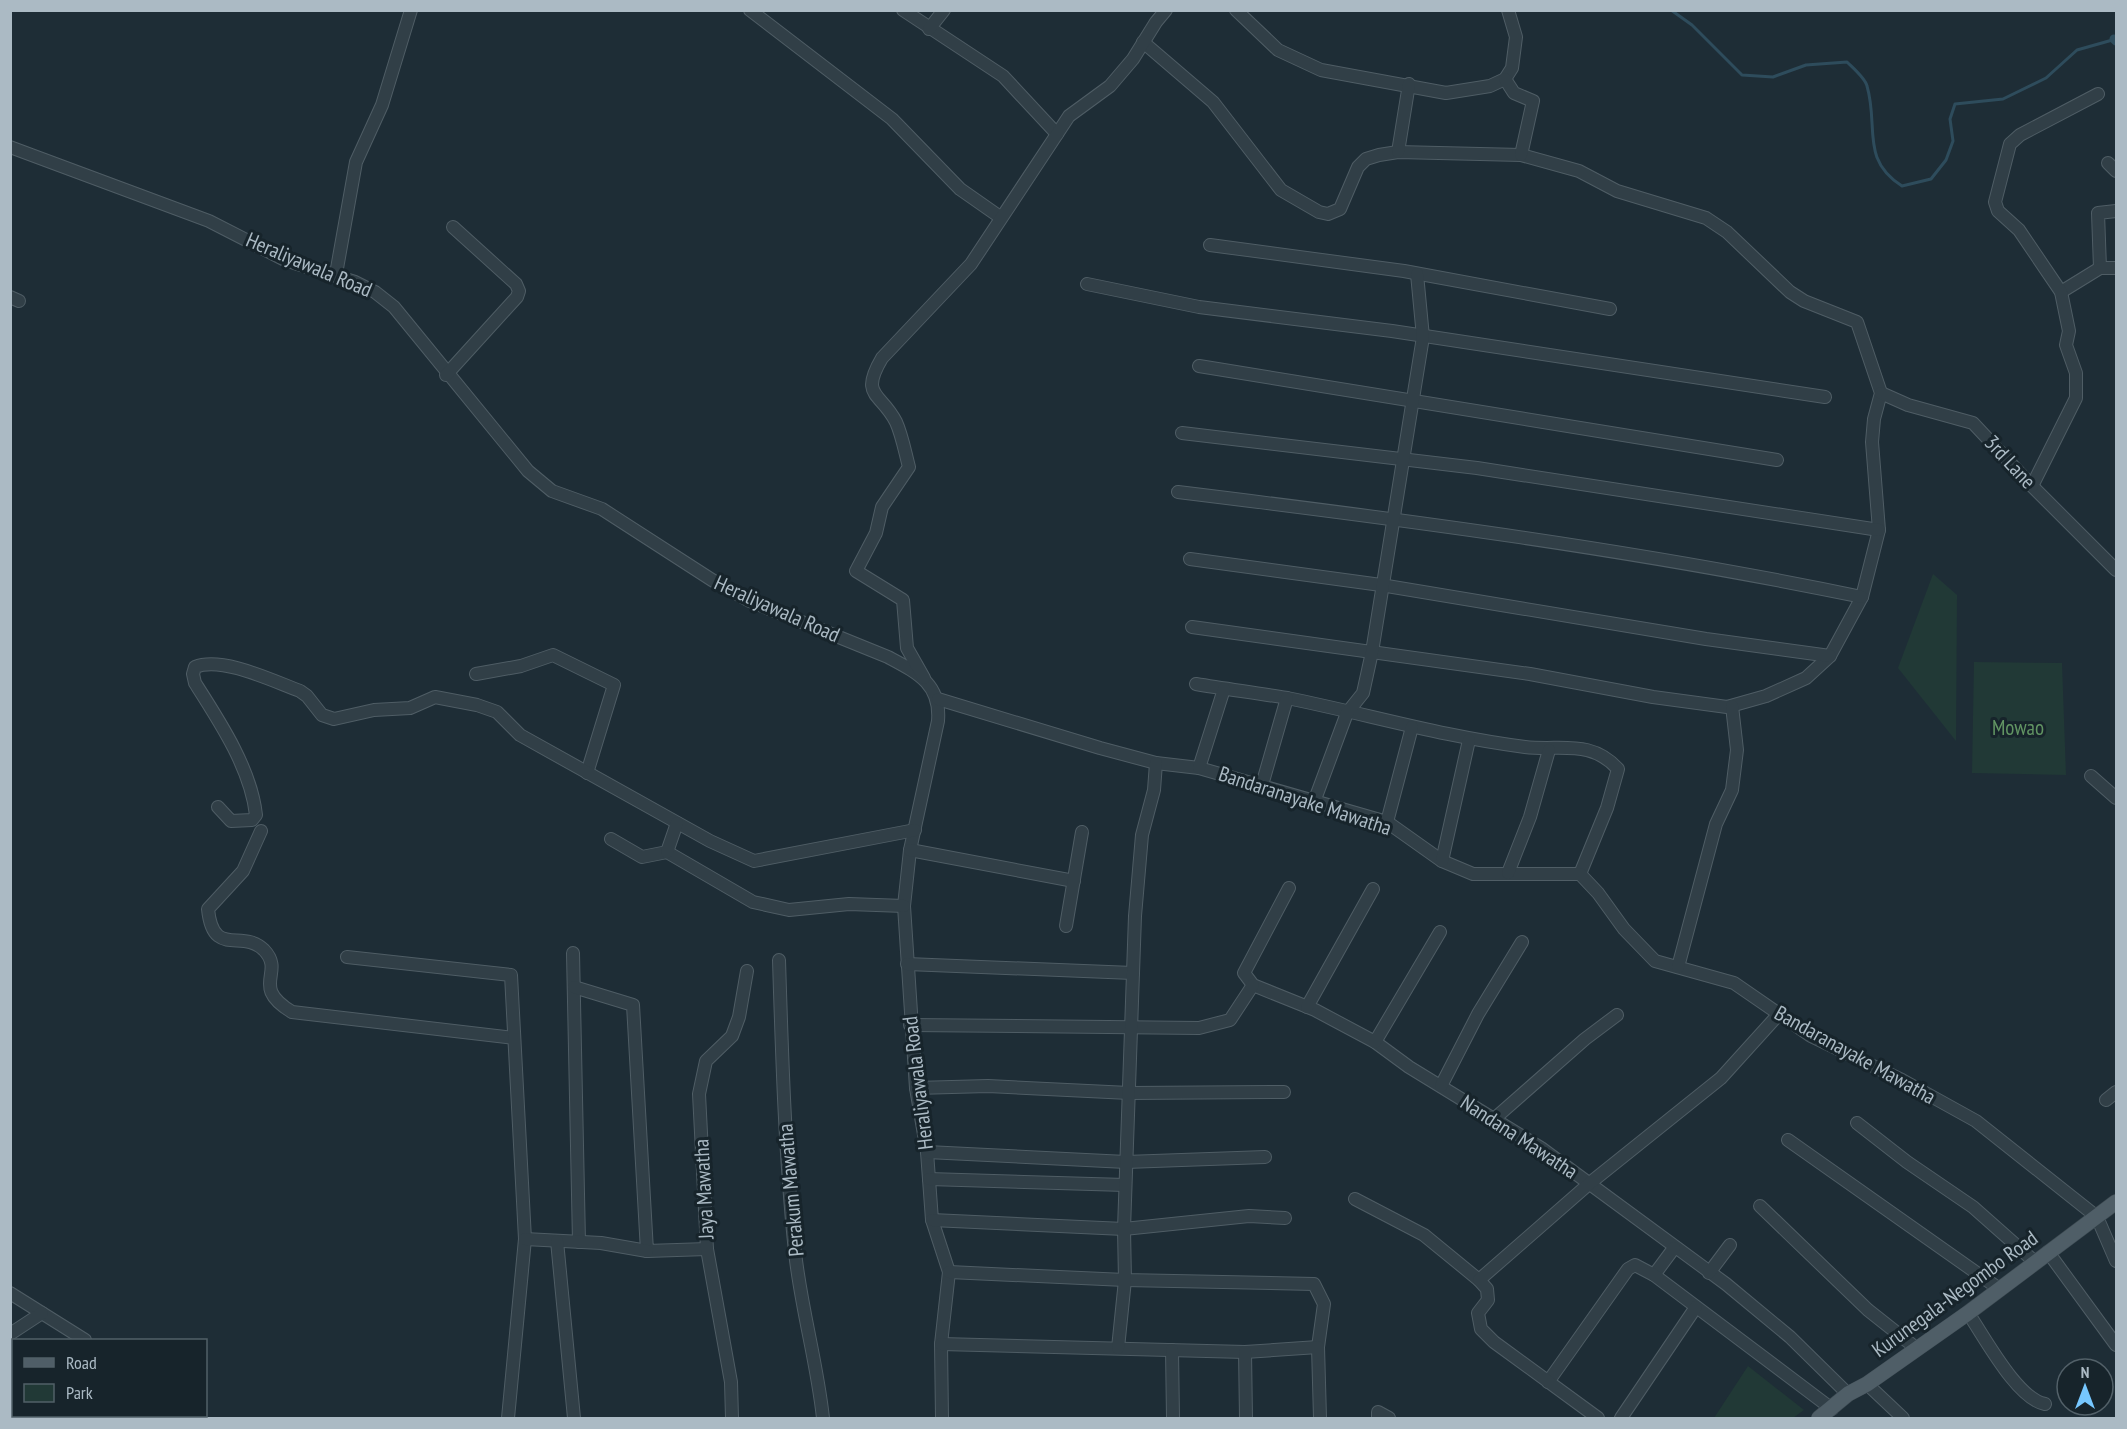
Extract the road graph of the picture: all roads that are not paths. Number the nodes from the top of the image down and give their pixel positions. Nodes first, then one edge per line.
1 (411, 10) edge
2 (750, 10) edge
3 (903, 10) edge
4 (944, 10) edge
5 (1166, 10) edge
6 (1236, 10) edge
7 (1508, 10) edge
8 (929, 29) junction
9 (1143, 42) junction
10 (1505, 79) junction
11 (1409, 84) junction
12 (2098, 94) dead end
13 (1057, 134) junction
14 (10, 147) edge
15 (1398, 152) junction
16 (1521, 155) junction
17 (2116, 211) edge
18 (1000, 218) junction
19 (453, 227) dead end
20 (1210, 245) dead end
21 (2116, 267) edge
22 (2100, 268) junction
23 (336, 274) junction
24 (1417, 274) junction
25 (1087, 284) dead end
26 (2061, 292) junction
27 (1610, 309) dead end
28 (1423, 337) junction
29 (1198, 366) dead end
30 (446, 375) junction
31 (1881, 393) junction
32 (1825, 397) dead end
33 (1411, 402) junction
34 (1182, 433) dead end
35 (1402, 458) junction
36 (1777, 460) dead end
37 (2032, 486) junction
38 (1178, 492) dead end
39 (1392, 518) junction
40 (1879, 530) junction
41 (1190, 559) dead end
42 (2116, 570) edge
43 (1381, 585) junction
44 (1862, 597) junction
45 (1192, 627) dead end
46 (1372, 652) junction
47 (1830, 656) junction
48 (476, 674) dead end
49 (927, 682) junction
50 (1196, 684) dead end
51 (1224, 689) junction
52 (938, 699) junction
53 (1287, 699) junction
54 (1732, 706) junction
55 (1347, 713) junction
56 (1412, 727) junction
57 (1469, 740) junction
58 (1549, 750) junction
59 (1156, 763) junction
60 (1199, 768) junction
61 (587, 773) junction
62 (2091, 776) dead end
63 (1262, 785) junction
64 (2116, 798) edge
65 (1314, 802) junction
66 (218, 807) dead end
67 (1387, 822) junction
68 (677, 823) junction
69 (915, 830) junction
70 (261, 831) dead end
71 (1082, 832) dead end
72 (611, 839) dead end
73 (910, 850) junction
74 (667, 852) junction
75 (1442, 861) junction
76 (1508, 873) junction
77 (1580, 874) junction
78 (1074, 881) junction
79 (1289, 888) dead end
80 (1373, 889) dead end
81 (904, 906) junction
82 (1066, 927) dead end
83 (1440, 932) dead end
84 (1522, 942) dead end
85 (573, 953) dead end
86 (347, 957) dead end
87 (779, 960) dead end
88 (907, 964) junction
89 (1678, 967) junction
90 (747, 970) dead end
91 (1133, 973) junction
92 (1252, 986) junction
93 (574, 987) junction
94 (1307, 1007) junction
95 (1617, 1015) dead end
96 (1778, 1015) junction
97 (910, 1025) junction
98 (1131, 1029) junction
99 (514, 1038) junction
100 (1375, 1042) junction
101 (1441, 1086) junction
102 (916, 1088) junction
103 (1284, 1092) dead end
104 (2116, 1092) edge
105 (1129, 1093) junction
106 (2106, 1100) dead end
107 (1494, 1119) junction
108 (1857, 1123) dead end
109 (1788, 1140) dead end
110 (927, 1152) junction
111 (1265, 1157) dead end
112 (1126, 1162) junction
113 (929, 1179) junction
114 (1590, 1183) junction
115 (1125, 1185) junction
116 (1355, 1199) dead end
117 (2116, 1202) edge
118 (1760, 1206) dead end
119 (1285, 1218) dead end
120 (2097, 1218) junction
121 (932, 1220) junction
122 (1124, 1230) junction
123 (525, 1239) junction
124 (557, 1241) junction
125 (579, 1242) junction
126 (1730, 1245) dead end
127 (1674, 1248) junction
128 (706, 1249) junction
129 (648, 1251) junction
130 (2048, 1252) junction
131 (2116, 1261) edge
132 (2035, 1262) junction
133 (949, 1272) junction
134 (1709, 1273) junction
135 (1654, 1275) junction
136 (1125, 1280) junction
137 (1479, 1280) junction
138 (1998, 1288) junction
139 (10, 1293) edge
140 (1696, 1307) junction
141 (42, 1313) junction
142 (1968, 1313) junction
143 (10, 1334) edge
144 (83, 1339) edge
145 (941, 1344) junction
146 (2116, 1345) edge
147 (1318, 1347) junction
148 (1118, 1348) junction
149 (1916, 1348) junction
150 (1172, 1350) junction
151 (1245, 1352) junction
152 (1548, 1382) junction
153 (1867, 1384) junction
154 (1848, 1394) junction
155 (2045, 1404) dead end
156 (1832, 1409) junction
157 (508, 1419) edge
158 (574, 1419) edge
159 (732, 1419) edge
160 (823, 1419) edge
161 (942, 1419) edge
162 (1173, 1419) edge
163 (1246, 1419) edge
164 (1320, 1419) edge
165 (1378, 1419) edge
166 (1389, 1419) edge
167 (1598, 1419) edge
168 (1621, 1419) edge
169 (1819, 1419) edge
170 (1904, 1419) edge

1 - 23 street
2 - 18 street
3 - 8 street
4 - 8 street
5 - 9 street
6 - 11 street
7 - 10 street
8 - 13 street
9 - 13 street
9 - 15 street
10 - 11 street
10 - 16 street
11 - 15 street
12 - 26 street
13 - 18 street
14 - 23 street, Heraliyawala Road
15 - 16 street
16 - 31 street
17 - 22 street
18 - 49 street
19 - 30 street
20 - 24 street
21 - 22 street
22 - 26 street
23 - 30 street, Heraliyawala Road
24 - 27 street
24 - 28 street
25 - 28 street
26 - 37 street
28 - 32 street
28 - 33 street
29 - 33 street
30 - 49 street, Heraliyawala Road
31 - 37 street, 3rd Lane
31 - 40 street
33 - 35 street
33 - 36 street
34 - 35 street
35 - 39 street
35 - 40 street
37 - 42 street, 3rd Lane
38 - 39 street
39 - 43 street
39 - 44 street
40 - 44 street
41 - 43 street
43 - 46 street
43 - 47 street
44 - 47 street
45 - 46 street
46 - 54 street
46 - 55 street
47 - 54 street
48 - 61 street
49 - 52 street, Heraliyawala Road
50 - 51 street
51 - 53 street
51 - 60 street
52 - 59 street, Bandaranayake Mawatha
52 - 69 street, Heraliyawala Road
53 - 55 street
53 - 63 street
54 - 89 street
55 - 56 street
55 - 65 street
56 - 57 street
56 - 67 street
57 - 58 street
57 - 75 street
58 - 76 street
58 - 77 street
59 - 60 street, Bandaranayake Mawatha
59 - 91 street
60 - 63 street, Bandaranayake Mawatha
61 - 66 street
61 - 68 street
62 - 64 street
63 - 65 street, Bandaranayake Mawatha
65 - 67 street, Bandaranayake Mawatha
67 - 75 street, Bandaranayake Mawatha
68 - 69 street
68 - 74 street
69 - 73 street, Heraliyawala Road
70 - 99 street
71 - 78 street
72 - 74 street
73 - 78 street
73 - 81 street, Heraliyawala Road
74 - 81 street
75 - 76 street, Bandaranayake Mawatha
76 - 77 street, Bandaranayake Mawatha
77 - 89 street, Bandaranayake Mawatha
78 - 82 street
79 - 92 street
80 - 94 street
81 - 88 street, Heraliyawala Road
83 - 100 street
84 - 101 street
85 - 93 street
86 - 99 street
87 - 160 street, Perakum Mawatha
88 - 91 street
88 - 97 street, Heraliyawala Road
89 - 96 street, Bandaranayake Mawatha
90 - 128 street, Jaya Mawatha
91 - 98 street
92 - 94 street, Nandana Mawatha
92 - 98 street
93 - 125 street
93 - 129 street
94 - 100 street, Nandana Mawatha
95 - 107 street
96 - 114 street
96 - 120 street, Bandaranayake Mawatha
97 - 98 street
97 - 102 street, Heraliyawala Road
98 - 105 street
99 - 123 street
100 - 101 street, Nandana Mawatha
101 - 107 street, Nandana Mawatha
102 - 105 street
102 - 110 street, Heraliyawala Road
103 - 105 street
104 - 106 street
105 - 112 street
107 - 114 street, Nandana Mawatha
108 - 132 street
109 - 138 street
110 - 112 street
110 - 113 street, Heraliyawala Road
111 - 112 street
112 - 115 street
113 - 115 street
113 - 121 street, Heraliyawala Road
114 - 127 street, Nandana Mawatha
114 - 137 street
115 - 122 street
116 - 137 street
117 - 120 main road, Kurunegala-Negombo Road
118 - 149 street
119 - 122 street
120 - 130 main road, Kurunegala-Negombo Road
120 - 131 street
121 - 122 street
121 - 133 street, Heraliyawala Road
122 - 136 street
123 - 124 street
123 - 157 street
124 - 125 street
124 - 158 street
125 - 129 street
126 - 134 street
127 - 134 street, Nandana Mawatha
127 - 135 street
128 - 129 street
128 - 159 street, Jaya Mawatha
130 - 132 main road, Kurunegala-Negombo Road
130 - 146 street
132 - 138 main road, Kurunegala-Negombo Road
133 - 136 street
133 - 145 street, Heraliyawala Road
134 - 154 street, Nandana Mawatha
135 - 140 street
135 - 152 street
136 - 147 street
136 - 148 street
137 - 152 street
138 - 142 main road, Kurunegala-Negombo Road
139 - 141 street
140 - 156 street
140 - 168 street
141 - 143 street
141 - 144 street
142 - 149 main road, Kurunegala-Negombo Road
142 - 155 street
145 - 148 street
145 - 161 street, Heraliyawala Road
147 - 151 street
147 - 164 street
148 - 150 street
149 - 153 main road, Kurunegala-Negombo Road
150 - 151 street
150 - 162 street
151 - 163 street
152 - 167 street
153 - 154 main road, Kurunegala-Negombo Road
153 - 170 street
154 - 156 main road, Kurunegala-Negombo Road
156 - 169 main road, Kurunegala-Negombo Road
165 - 166 street

